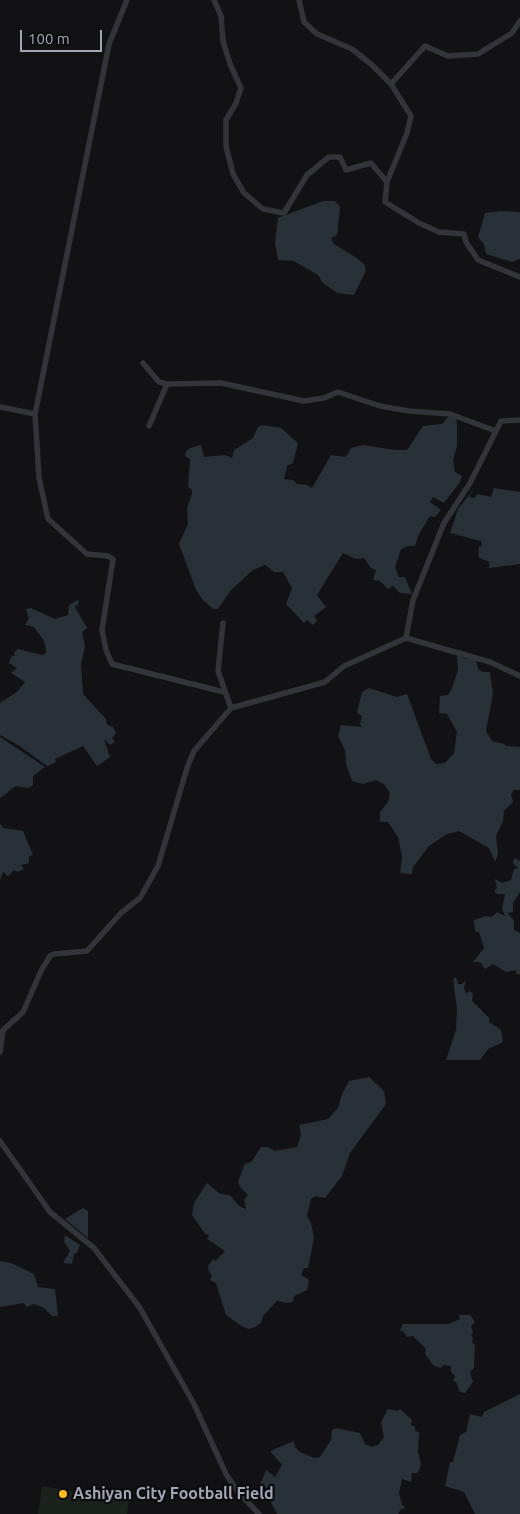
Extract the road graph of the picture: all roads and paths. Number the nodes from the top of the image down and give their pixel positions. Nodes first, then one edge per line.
1 (127, 0) edge
2 (214, 0) edge
3 (299, 0) edge
4 (520, 21) edge
5 (391, 84) junction
6 (387, 182) junction
7 (520, 277) edge
8 (143, 363) dead end
9 (167, 384) junction
10 (0, 407) edge
11 (35, 414) junction
12 (520, 420) edge
13 (149, 426) dead end
14 (496, 431) junction
15 (223, 623) dead end
16 (406, 638) junction
17 (520, 676) edge
18 (224, 692) junction
19 (231, 708) junction
20 (2, 1032) edge
21 (0, 1052) edge
22 (0, 1141) edge
23 (259, 1514) edge

1 - 11 street
2 - 6 street
3 - 5 street
4 - 5 street
5 - 6 street
6 - 7 street
8 - 9 street
9 - 13 street
9 - 14 street
10 - 11 street
11 - 18 street
12 - 14 street
14 - 16 street
15 - 18 street
16 - 17 street
16 - 19 street
18 - 19 street
19 - 20 street
20 - 21 street
22 - 23 street

